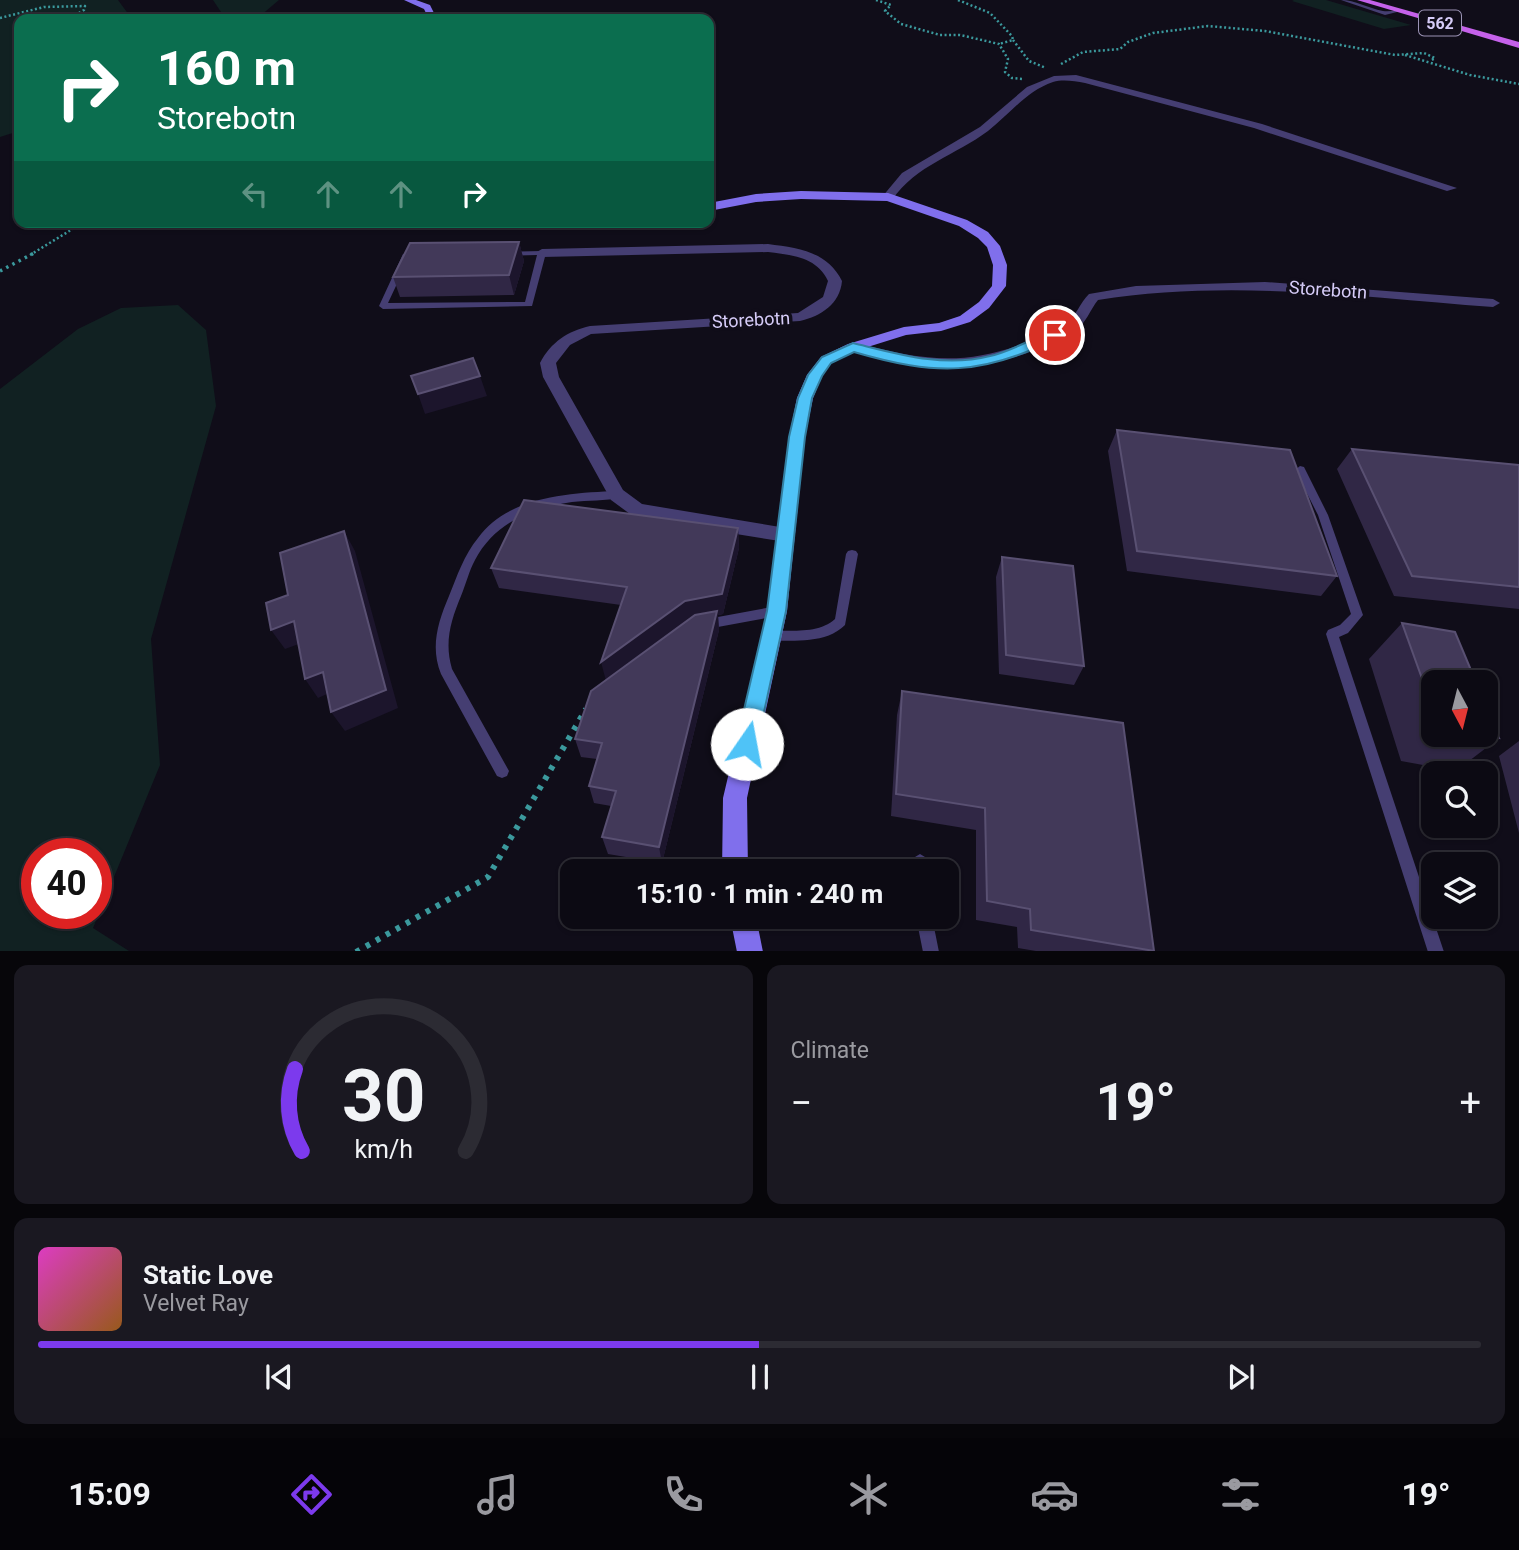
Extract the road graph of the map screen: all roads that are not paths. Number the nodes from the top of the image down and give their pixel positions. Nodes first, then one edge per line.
1 (408, 0) edge
2 (1343, 0) edge
3 (1362, 0) edge
4 (1398, 11) junction
5 (430, 14) edge
6 (1519, 46) edge
7 (1451, 188) dead end
8 (888, 197) junction
9 (714, 206) edge
10 (542, 253) junction
11 (1493, 303) dead end
12 (853, 347) junction
13 (1300, 471) edge
14 (617, 495) junction
15 (786, 535) junction
16 (852, 554) dead end
17 (776, 611) junction
18 (693, 627) edge
19 (770, 636) junction
20 (502, 771) dead end
21 (735, 859) edge
22 (745, 929) edge
23 (926, 929) edge
24 (750, 951) edge
25 (931, 951) edge
26 (1436, 951) edge

1 - 5 street
2 - 4 lane
3 - 4 main road, 562
4 - 6 main road, 562
7 - 8 street
8 - 9 street
8 - 12 street
10 - 10 lane
10 - 14 street, Storebotn
11 - 12 street, Storebotn
12 - 15 street
13 - 26 lane
14 - 15 street
14 - 20 lane
15 - 17 street
16 - 19 lane
17 - 18 lane
17 - 19 street
19 - 21 street
22 - 24 street
23 - 25 lane

